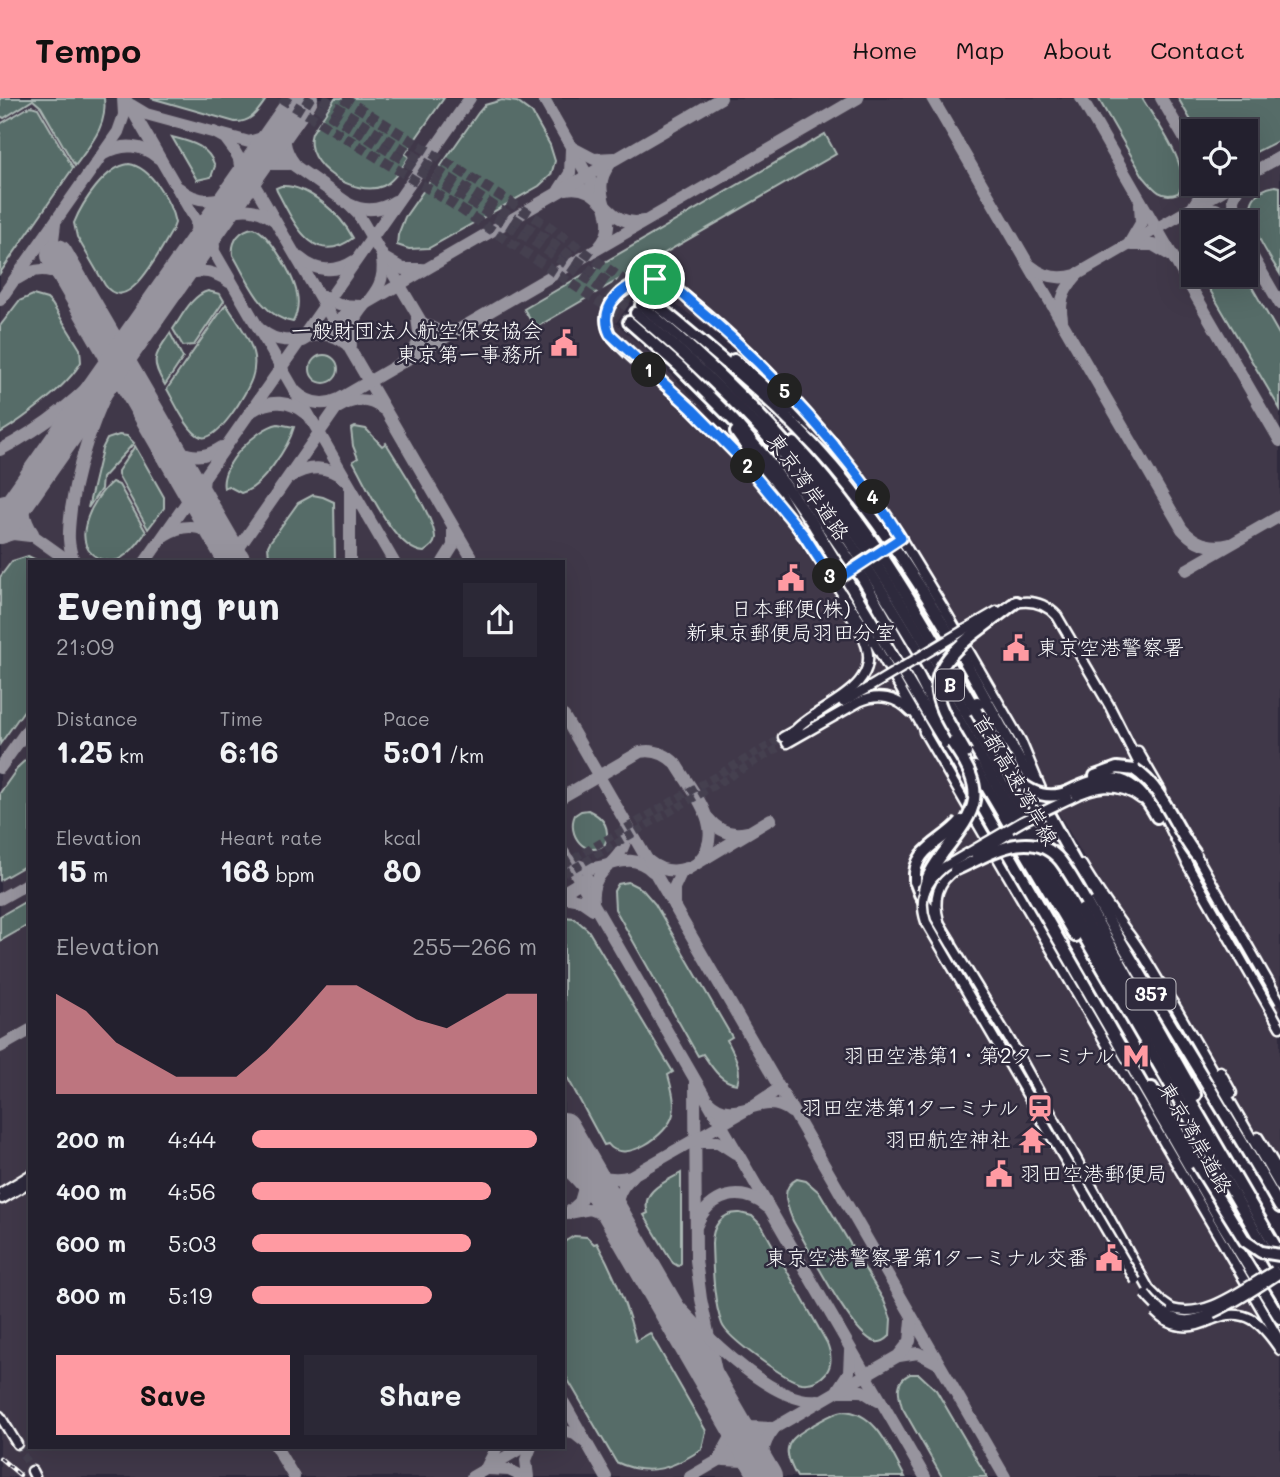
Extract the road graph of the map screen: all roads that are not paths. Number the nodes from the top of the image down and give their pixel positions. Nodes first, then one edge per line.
1 (642, 308) junction
2 (679, 366) junction
3 (723, 377) junction
4 (731, 399) junction
5 (833, 445) junction
6 (803, 534) junction
7 (899, 540) junction
8 (837, 580) junction
9 (899, 581) junction
10 (868, 587) junction
11 (1016, 602) joint
12 (968, 633) junction
13 (1109, 705) junction
14 (796, 729) junction
15 (926, 733) junction
16 (952, 743) junction
17 (953, 756) junction
18 (1029, 777) junction
19 (1084, 784) junction
20 (1070, 795) junction
21 (1157, 817) junction
22 (1196, 855) junction
23 (1189, 867) junction
24 (955, 870) junction
25 (924, 891) junction
26 (950, 943) junction
27 (1280, 1002) edge
28 (1104, 1017) junction
29 (1133, 1022) junction
30 (1280, 1027) edge
31 (1220, 1071) dead end
32 (1280, 1173) edge
33 (28, 1176) edge
34 (28, 1183) edge
35 (1280, 1186) edge
36 (2, 1195) edge
37 (1280, 1207) edge
38 (1256, 1213) junction
39 (1280, 1254) edge
40 (1280, 1272) edge
41 (1145, 1294) junction
42 (1280, 1318) edge
43 (1280, 1342) edge
44 (1280, 1350) edge
45 (0, 1416) edge
46 (17, 1444) tunnel mouth

1 - 2 highway, 東京湾岸道路 / 357
1 - 3 highway, 首都高速湾岸線 / B
1 - 4 highway, 首都高速湾岸線 / B
1 - 5 highway
1 - 18 highway, 東京湾岸道路 / 357
2 - 6 highway
2 - 17 highway, 東京湾岸道路 / 357
3 - 9 highway
3 - 38 highway, 首都高速湾岸線 / B
4 - 10 highway
4 - 29 highway, 首都高速湾岸線 / B
5 - 6 street
5 - 7 street
6 - 8 street
7 - 8 street, bridge
7 - 35 street
8 - 14 street
8 - 15 street
9 - 18 highway
9 - 20 highway, bridge
10 - 16 highway
10 - 17 highway
11 - 12 highway
11 - 13 street
12 - 14 street, bridge
12 - 29 highway, bridge
13 - 22 street, bridge
13 - 23 street
14 - 15 street
15 - 43 street
16 - 25 highway, bridge
16 - 26 highway, bridge
17 - 28 highway, 東京湾岸道路 / 357
18 - 37 highway, 東京湾岸道路 / 357
19 - 20 highway
19 - 21 highway
19 - 22 highway, bridge
20 - 21 street
20 - 24 street, bridge
20 - 25 street, bridge
21 - 23 street
22 - 27 street, bridge
23 - 30 street
24 - 26 street
24 - 38 highway, bridge
25 - 41 street, bridge
26 - 40 street, bridge
28 - 39 highway, bridge
28 - 42 highway, 東京湾岸道路 / 357
29 - 40 highway, 首都高速湾岸線 / B
31 - 32 street
33 - 36 street
34 - 36 street
38 - 39 highway, 首都高速湾岸線 / B
40 - 41 street, bridge
41 - 44 street, bridge
45 - 46 street

